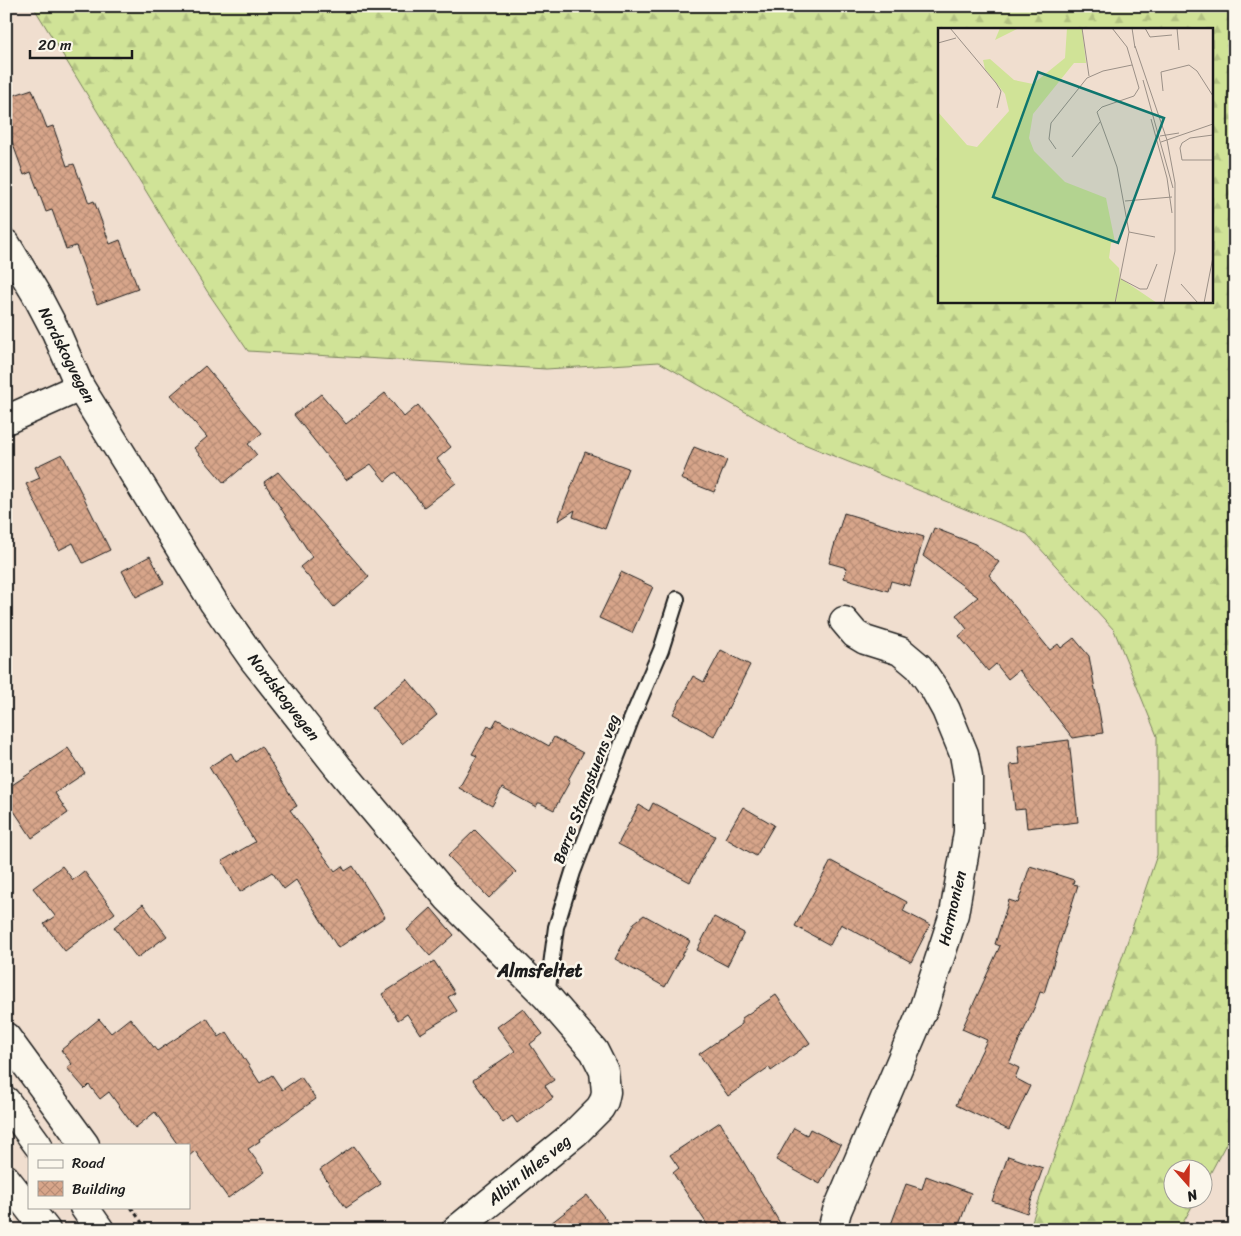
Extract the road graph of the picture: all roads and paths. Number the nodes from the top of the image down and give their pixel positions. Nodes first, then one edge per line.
1 (6, 244) edge
2 (80, 387) junction
3 (6, 420) edge
4 (677, 599) dead end
5 (844, 621) dead end
6 (546, 997) junction
7 (6, 1037) edge
8 (6, 1101) edge
9 (600, 1108) joint
10 (37, 1144) edge
11 (84, 1144) edge
12 (6, 1178) edge
13 (28, 1207) edge
14 (29, 1208) edge
15 (85, 1208) edge
16 (132, 1208) edge
17 (46, 1230) edge
18 (100, 1230) edge
19 (147, 1230) edge
20 (456, 1230) edge
21 (832, 1230) edge

1 - 2 street, Nordskogvegen
2 - 3 street
2 - 6 street, Nordskogvegen
4 - 6 lane, Børre Stangstuens veg
5 - 21 street, Harmonien
6 - 9 street, Nordskogvegen
7 - 11 street
8 - 10 street
9 - 20 street, Albin Ihles veg
12 - 13 street
14 - 17 street
15 - 18 street
16 - 19 path

